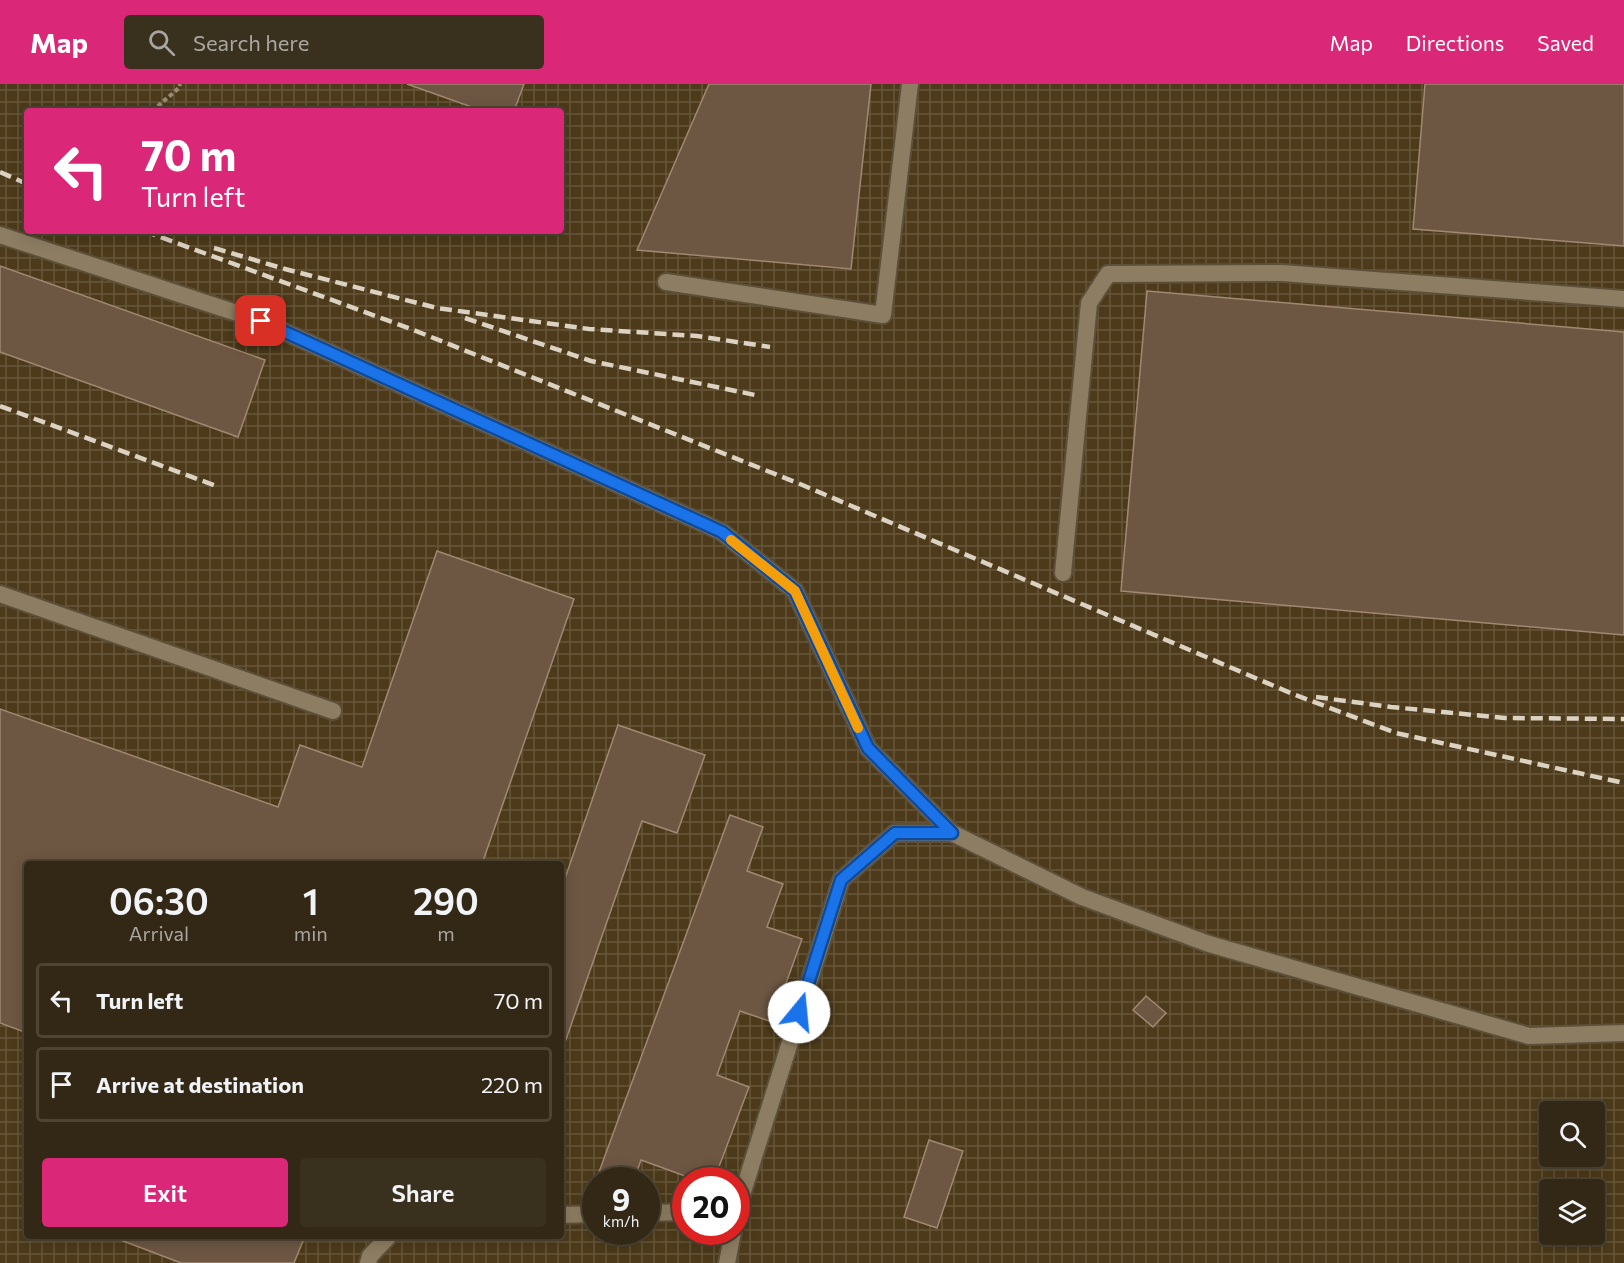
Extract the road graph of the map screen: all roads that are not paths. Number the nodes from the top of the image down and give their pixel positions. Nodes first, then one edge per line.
1 (910, 84) edge
2 (0, 235) edge
3 (666, 282) dead end
4 (1624, 299) edge
5 (1063, 573) dead end
6 (0, 594) edge
7 (333, 711) dead end
8 (952, 833) junction
9 (1624, 1033) edge
10 (750, 1170) edge
11 (582, 1214) edge
12 (564, 1215) edge
13 (386, 1239) edge
14 (730, 1245) edge
15 (368, 1263) edge
16 (727, 1263) edge

1 - 3 lane
2 - 8 lane
4 - 5 lane
6 - 7 lane
8 - 9 lane
8 - 10 lane
11 - 12 lane
13 - 15 lane
14 - 16 lane

